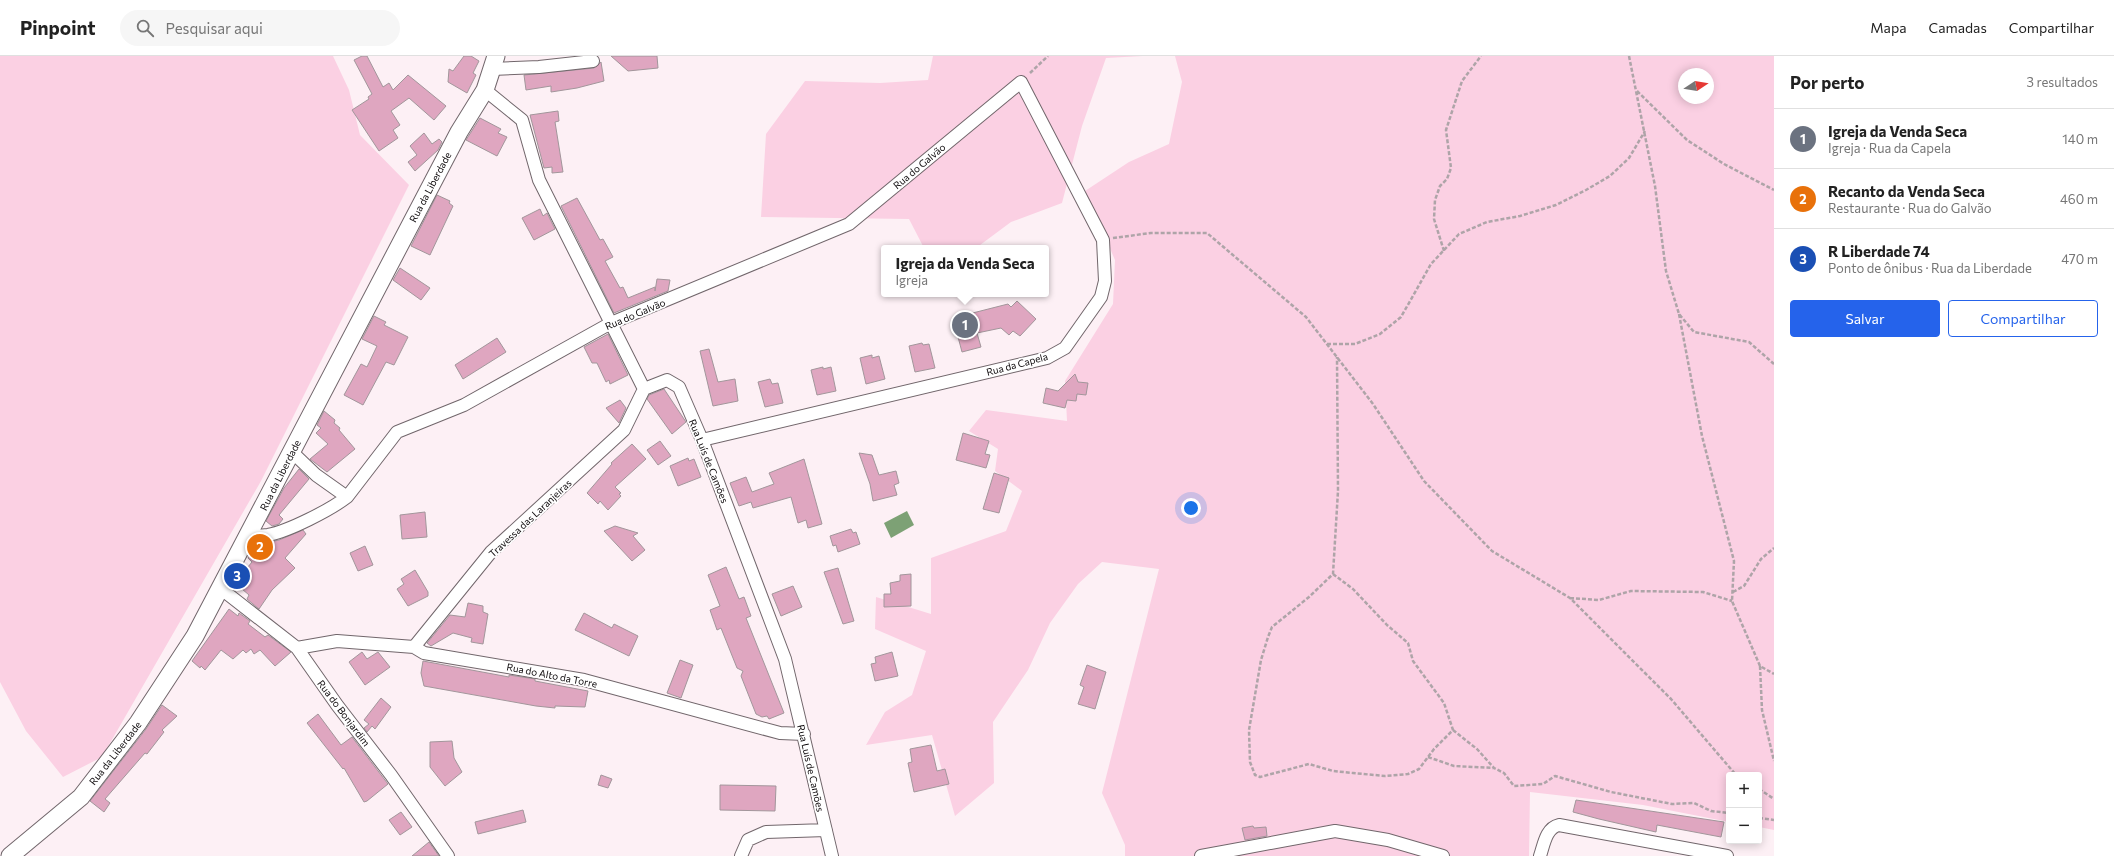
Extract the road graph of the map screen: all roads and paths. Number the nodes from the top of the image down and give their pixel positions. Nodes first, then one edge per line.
1 (1048, 56) edge
2 (1481, 56) edge
3 (1629, 56) edge
4 (593, 61) dead end
5 (494, 63) edge
6 (1021, 82) junction
7 (485, 90) junction
8 (1636, 91) junction
9 (1644, 131) junction
10 (1774, 190) edge
11 (1103, 240) junction
12 (1444, 251) junction
13 (1679, 314) junction
14 (611, 323) junction
15 (1326, 344) junction
16 (1336, 357) junction
17 (1774, 364) edge
18 (644, 390) junction
19 (702, 440) junction
20 (292, 452) junction
21 (347, 497) junction
22 (249, 535) junction
23 (1774, 548) edge
24 (1333, 574) junction
25 (220, 588) junction
26 (1732, 592) junction
27 (1570, 598) junction
28 (1732, 601) junction
29 (414, 647) junction
30 (297, 648) junction
31 (1760, 666) junction
32 (1774, 674) edge
33 (1452, 730) junction
34 (804, 734) junction
35 (1428, 757) junction
36 (1774, 761) edge
37 (1494, 768) junction
38 (1733, 772) edge
39 (1762, 791) edge
40 (1774, 799) edge
41 (1726, 812) edge
42 (1762, 818) edge
43 (1774, 820) edge
44 (826, 830) junction
45 (10, 856) edge
46 (448, 856) edge
47 (741, 856) edge
48 (832, 856) edge
49 (1201, 856) edge
50 (1443, 856) edge
51 (1540, 856) edge
52 (1727, 856) edge

1 - 6 path
2 - 12 path
3 - 8 path
4 - 5 street
5 - 7 street, Rua da Liberdade
6 - 11 street, Rua da Capela
6 - 14 street, Rua do Galvão
7 - 14 street
7 - 20 street, Rua da Liberdade
8 - 9 path
8 - 10 path
9 - 12 path
9 - 13 path
11 - 15 path
11 - 19 street, Rua da Capela
12 - 15 path
13 - 17 path
13 - 26 path
14 - 18 street
14 - 21 street, Rua do Galvão
15 - 16 path
16 - 24 path
16 - 27 path
18 - 19 street, Rua Luís de Camões
18 - 29 street, Travessa das Laranjeiras
19 - 34 street, Rua Luís de Camões
20 - 21 street
20 - 22 street, Rua da Liberdade
21 - 22 street, Rua do Galvão
22 - 25 street, Rua da Liberdade
23 - 26 path
24 - 33 path
24 - 35 path
25 - 30 street, Rua do Bonjardim
25 - 45 street, Rua da Liberdade
26 - 28 path
27 - 28 path
27 - 38 path
28 - 31 path
29 - 30 street, Rua do Alto da Torre
29 - 34 street, Rua do Alto da Torre
30 - 46 street, Rua do Bonjardim
31 - 32 path
31 - 36 path
33 - 35 path
33 - 37 path
34 - 44 street, Rua Luís de Camões
35 - 37 path
37 - 41 path
39 - 40 path
42 - 43 path
44 - 47 street
44 - 48 street, Rua Luís de Camões
49 - 50 street
51 - 52 street

